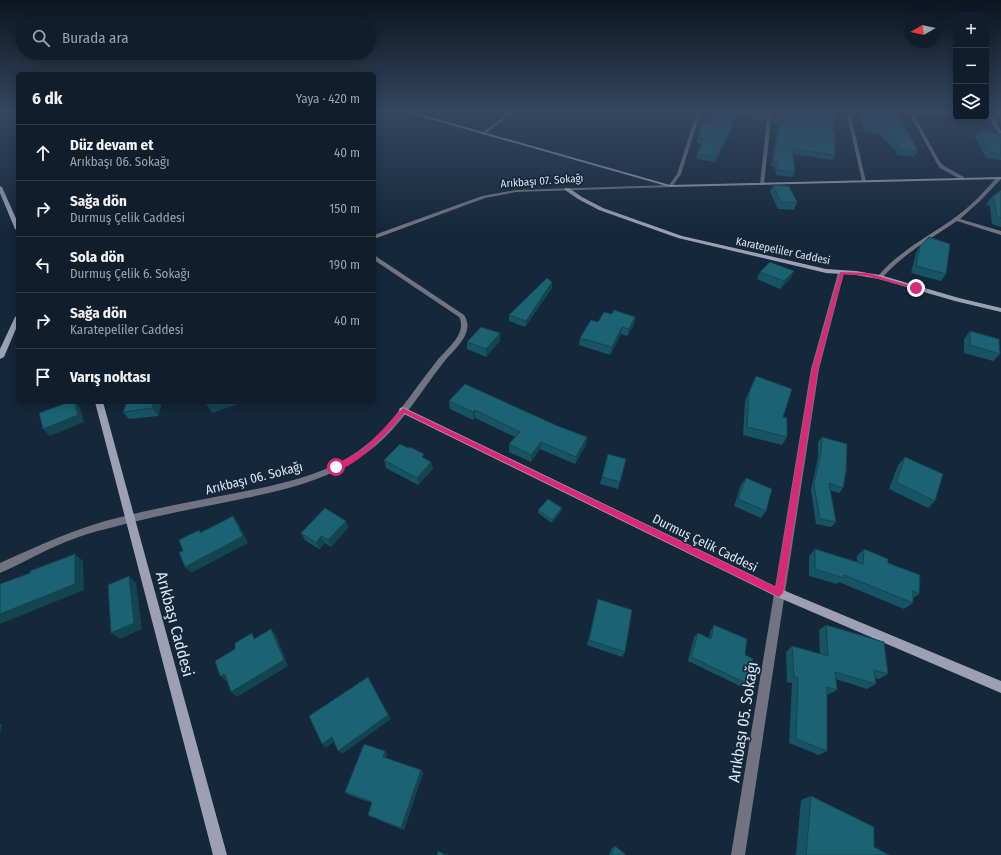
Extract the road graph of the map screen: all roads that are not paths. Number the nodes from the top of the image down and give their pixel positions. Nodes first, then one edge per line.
1 (544, 151) edge
2 (686, 151) edge
3 (766, 151) edge
4 (857, 151) edge
5 (932, 151) edge
6 (962, 178) junction
7 (1000, 178) edge
8 (864, 181) junction
9 (762, 184) junction
10 (670, 186) junction
11 (0, 187) edge
12 (567, 189) junction
13 (956, 219) junction
14 (16, 224) edge
15 (1001, 233) edge
16 (376, 236) edge
17 (376, 258) edge
18 (841, 273) junction
19 (880, 277) junction
20 (1001, 310) edge
21 (16, 321) edge
22 (0, 357) edge
23 (101, 404) edge
24 (403, 410) junction
25 (131, 518) junction
26 (0, 568) edge
27 (779, 593) junction
28 (1001, 687) edge
29 (220, 855) edge
30 (738, 855) edge

1 - 10 street
2 - 10 street
3 - 9 street
4 - 8 street
5 - 6 street
6 - 7 street
6 - 8 street
7 - 13 street
8 - 9 street
9 - 10 street
10 - 12 street, Arıkbaşı 07. Sokağı
11 - 14 street
12 - 16 street, Arıkbaşı 07. Sokağı
12 - 18 street, Karatepeliler Caddesi
13 - 15 street
13 - 19 street
17 - 24 street, Arıkbaşı 06. Sokağı
18 - 19 street, Karatepeliler Caddesi
18 - 27 street, Arıkbaşı 05. Sokağı
19 - 20 street, Karatepeliler Caddesi
21 - 22 street
23 - 25 street, Arıkbaşı Caddesi
24 - 25 street, Arıkbaşı 06. Sokağı
24 - 27 street, Durmuş Çelik Caddesi
25 - 26 street, Arıkbaşı 06. Sokağı
25 - 29 street, Arıkbaşı Caddesi
27 - 28 street, Durmuş Çelik Caddesi
27 - 30 street, Arıkbaşı 05. Sokağı

